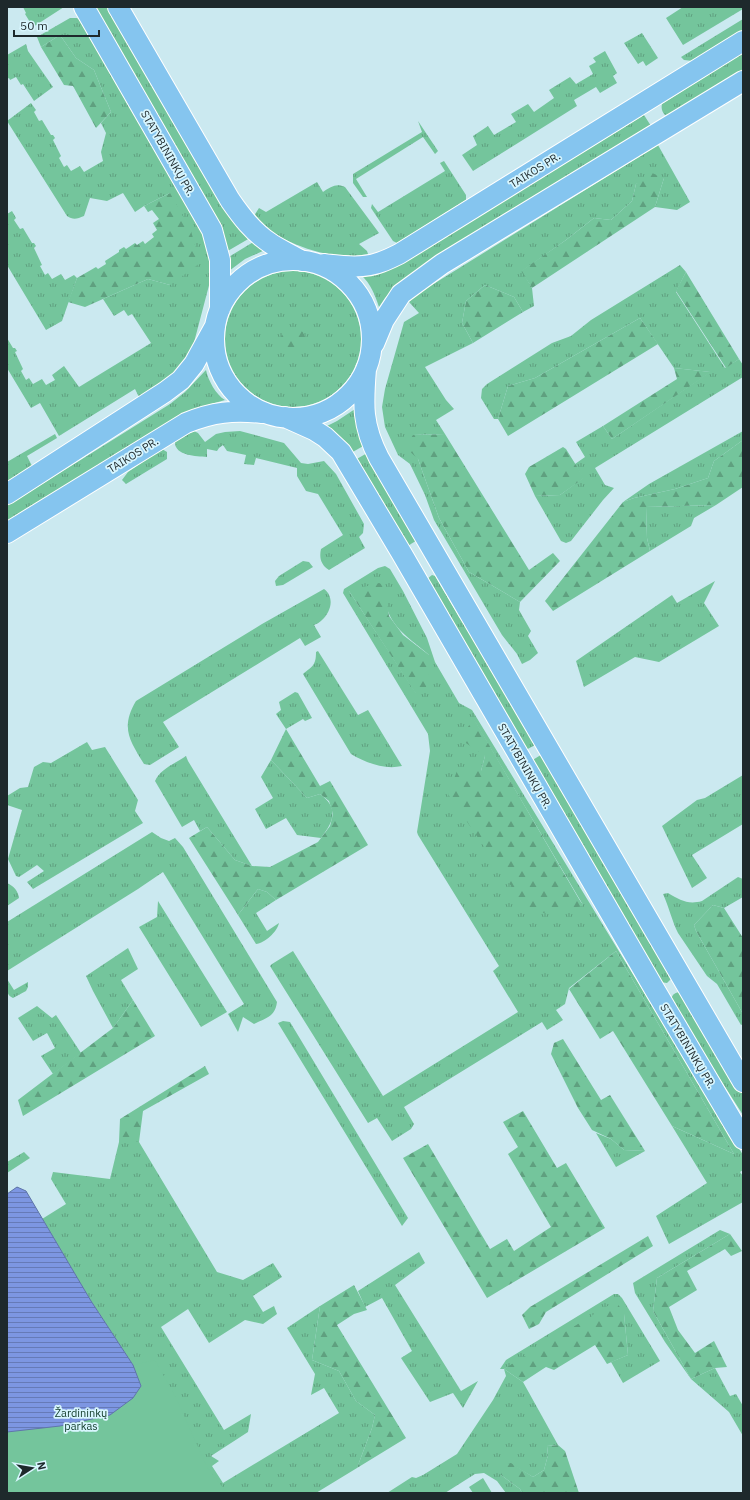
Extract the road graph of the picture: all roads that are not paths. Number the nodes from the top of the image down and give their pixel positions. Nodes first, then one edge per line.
1 (84, 7) edge
2 (118, 7) edge
3 (743, 41) edge
4 (743, 81) edge
5 (310, 262) junction
6 (218, 317) junction
7 (368, 362) junction
8 (278, 416) junction
9 (7, 494) edge
10 (7, 533) edge
11 (445, 572) junction
12 (421, 586) junction
13 (680, 975) junction
14 (655, 990) junction
15 (743, 1082) edge
16 (743, 1139) edge

1 - 6 main road, STATYBININKŲ PR.
2 - 5 main road
3 - 5 main road, TAIKOS PR.
4 - 7 main road
5 - 6 main road, TAIKOS PR.
5 - 7 main road
6 - 8 main road, STATYBININKŲ PR.
6 - 9 main road
7 - 8 main road
7 - 11 main road
8 - 10 main road, TAIKOS PR.
8 - 12 main road, STATYBININKŲ PR.
11 - 12 main road
11 - 13 main road
12 - 14 main road, STATYBININKŲ PR.
13 - 14 main road
13 - 15 main road
14 - 16 main road, STATYBININKŲ PR.

